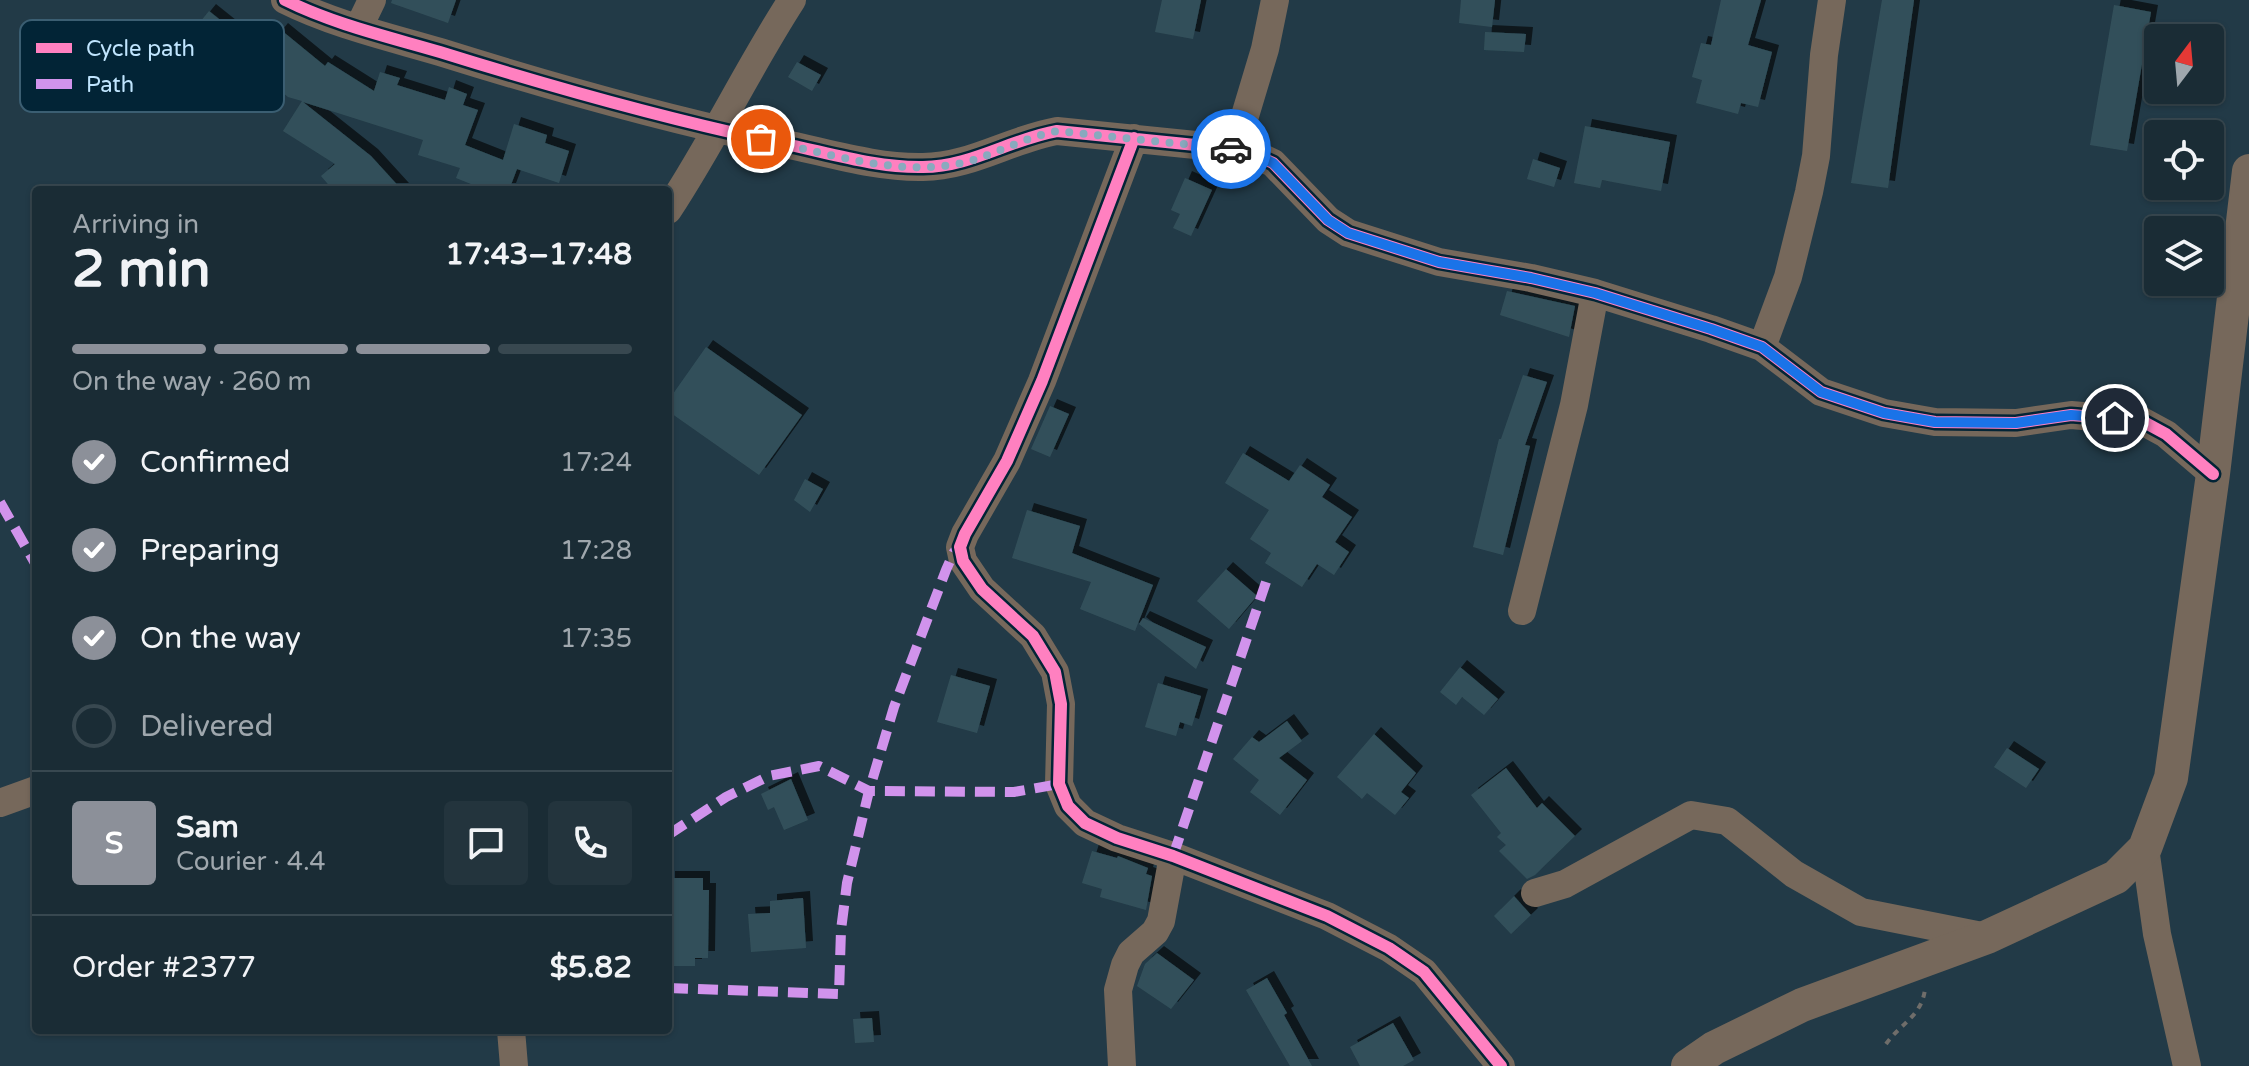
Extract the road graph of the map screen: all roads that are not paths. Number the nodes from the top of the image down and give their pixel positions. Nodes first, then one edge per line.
1 (285, 0) edge
2 (372, 0) edge
3 (792, 0) edge
4 (1275, 0) edge
5 (1832, 0) edge
6 (359, 27) junction
7 (717, 130) junction
8 (1134, 138) junction
9 (1235, 149) junction
10 (2249, 171) edge
11 (672, 203) edge
12 (2245, 243) edge
13 (1595, 293) junction
14 (1762, 347) junction
15 (2213, 474) junction
16 (1522, 611) dead end
17 (32, 791) edge
18 (0, 803) edge
19 (2145, 848) junction
20 (1173, 856) junction
21 (1535, 893) dead end
22 (1987, 937) junction
23 (511, 1034) edge
24 (514, 1066) edge
25 (1122, 1066) edge
26 (1501, 1066) edge
27 (1688, 1066) edge
28 (2187, 1066) edge

1 - 6 street
2 - 6 street
3 - 7 street
4 - 9 street
5 - 14 street
6 - 7 street
7 - 8 street
7 - 11 street
8 - 9 street
8 - 20 street
9 - 13 street
10 - 12 street
12 - 15 street
13 - 14 street
13 - 16 street
14 - 15 street
15 - 19 street
17 - 18 street
19 - 22 street
19 - 28 street
20 - 25 street
20 - 26 street
21 - 22 street
22 - 27 street
23 - 24 street

